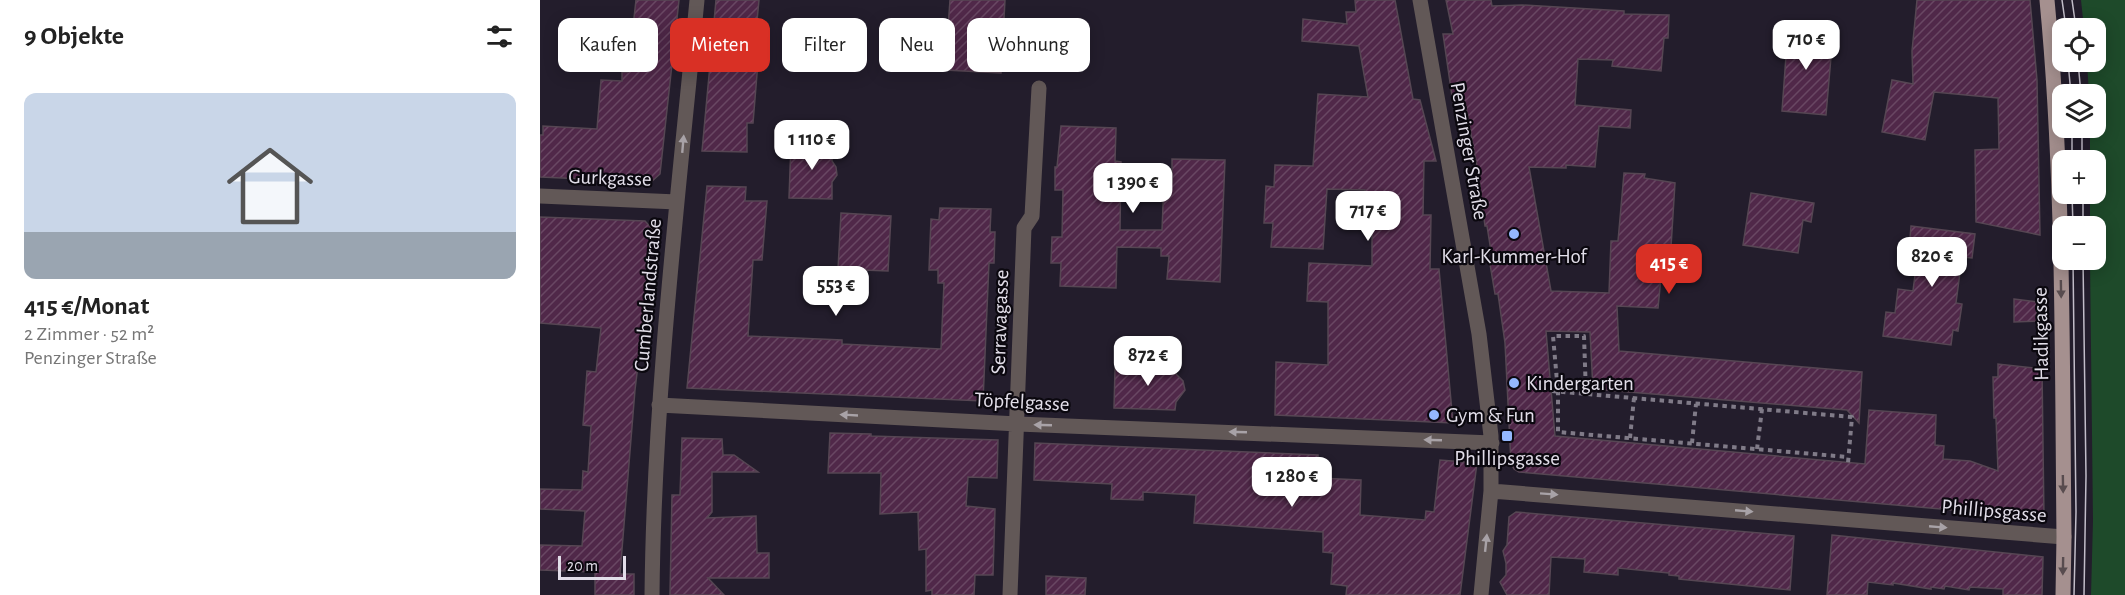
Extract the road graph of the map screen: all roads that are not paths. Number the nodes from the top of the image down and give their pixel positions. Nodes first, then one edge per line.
1 (697, 0) edge
2 (1420, 0) edge
3 (2047, 0) edge
4 (1039, 88) dead end
5 (540, 196) edge
6 (677, 202) junction
7 (659, 405) junction
8 (1018, 423) junction
9 (1491, 442) junction
10 (1491, 491) junction
11 (2064, 537) junction
12 (652, 595) edge
13 (1010, 595) edge
14 (1480, 595) edge
15 (2062, 595) edge

6 -> 1 street, Cumberlandstraße
2 - 9 street, Penzinger Straße
3 -> 11 main road, Hadikgasse
4 - 8 street, Serravagasse
5 - 6 street, Gurkgasse
6 - 7 street, Cumberlandstraße
8 -> 7 street, Töpfelgasse
7 - 12 street, Cumberlandstraße
9 -> 8 street, Töpfelgasse
8 - 13 street, Serravagasse
9 - 10 street, Penzinger Straße
10 -> 11 street, Phillipsgasse
14 -> 10 street, Penzinger Straße
11 -> 15 main road, Hadikgasse

